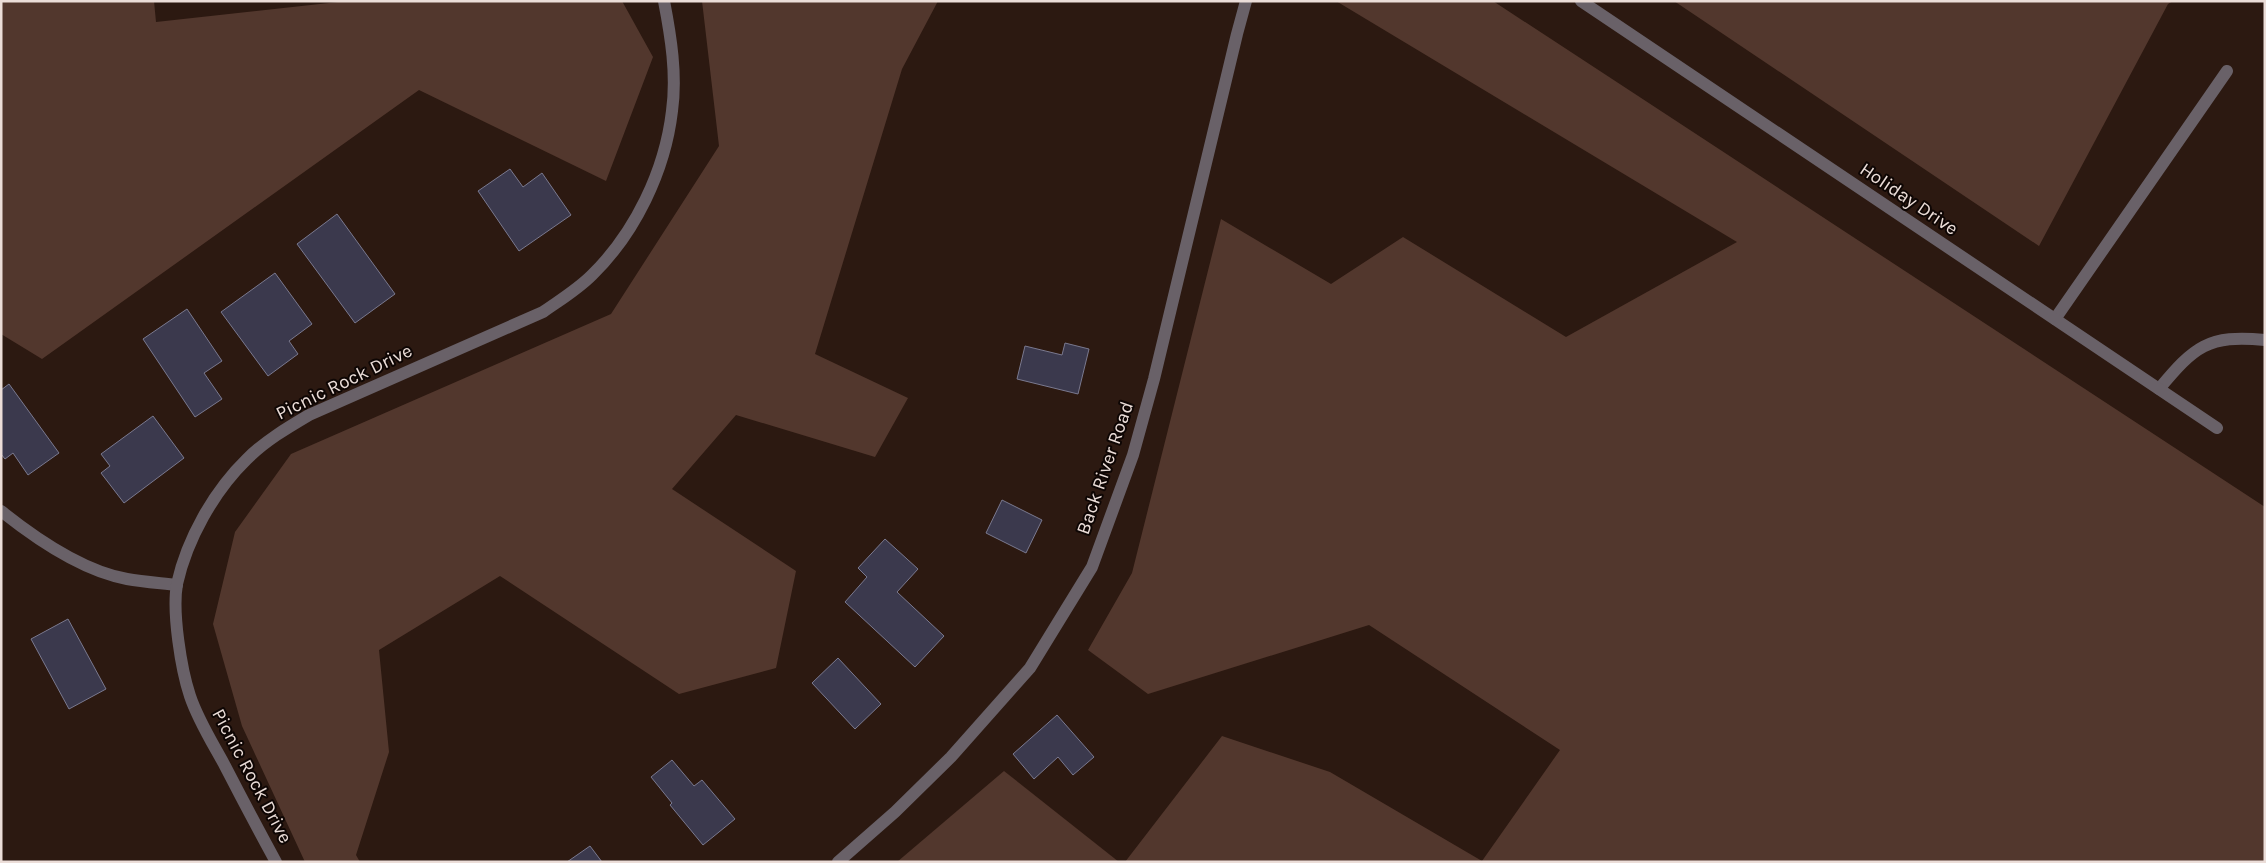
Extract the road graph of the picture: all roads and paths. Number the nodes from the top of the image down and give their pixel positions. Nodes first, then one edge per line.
1 (664, 1) edge
2 (1246, 1) edge
3 (1581, 1) edge
4 (2227, 71) dead end
5 (2055, 319) junction
6 (2265, 340) edge
7 (2159, 389) junction
8 (2217, 428) dead end
9 (1, 511) edge
10 (177, 585) junction
11 (276, 862) edge
12 (838, 862) edge

1 - 10 street, Picnic Rock Drive
2 - 12 street, Back River Road
3 - 5 street, Holiday Drive
4 - 5 street
5 - 7 street, Holiday Drive
6 - 7 street
7 - 8 street, Holiday Drive
9 - 10 street
10 - 11 street, Picnic Rock Drive

